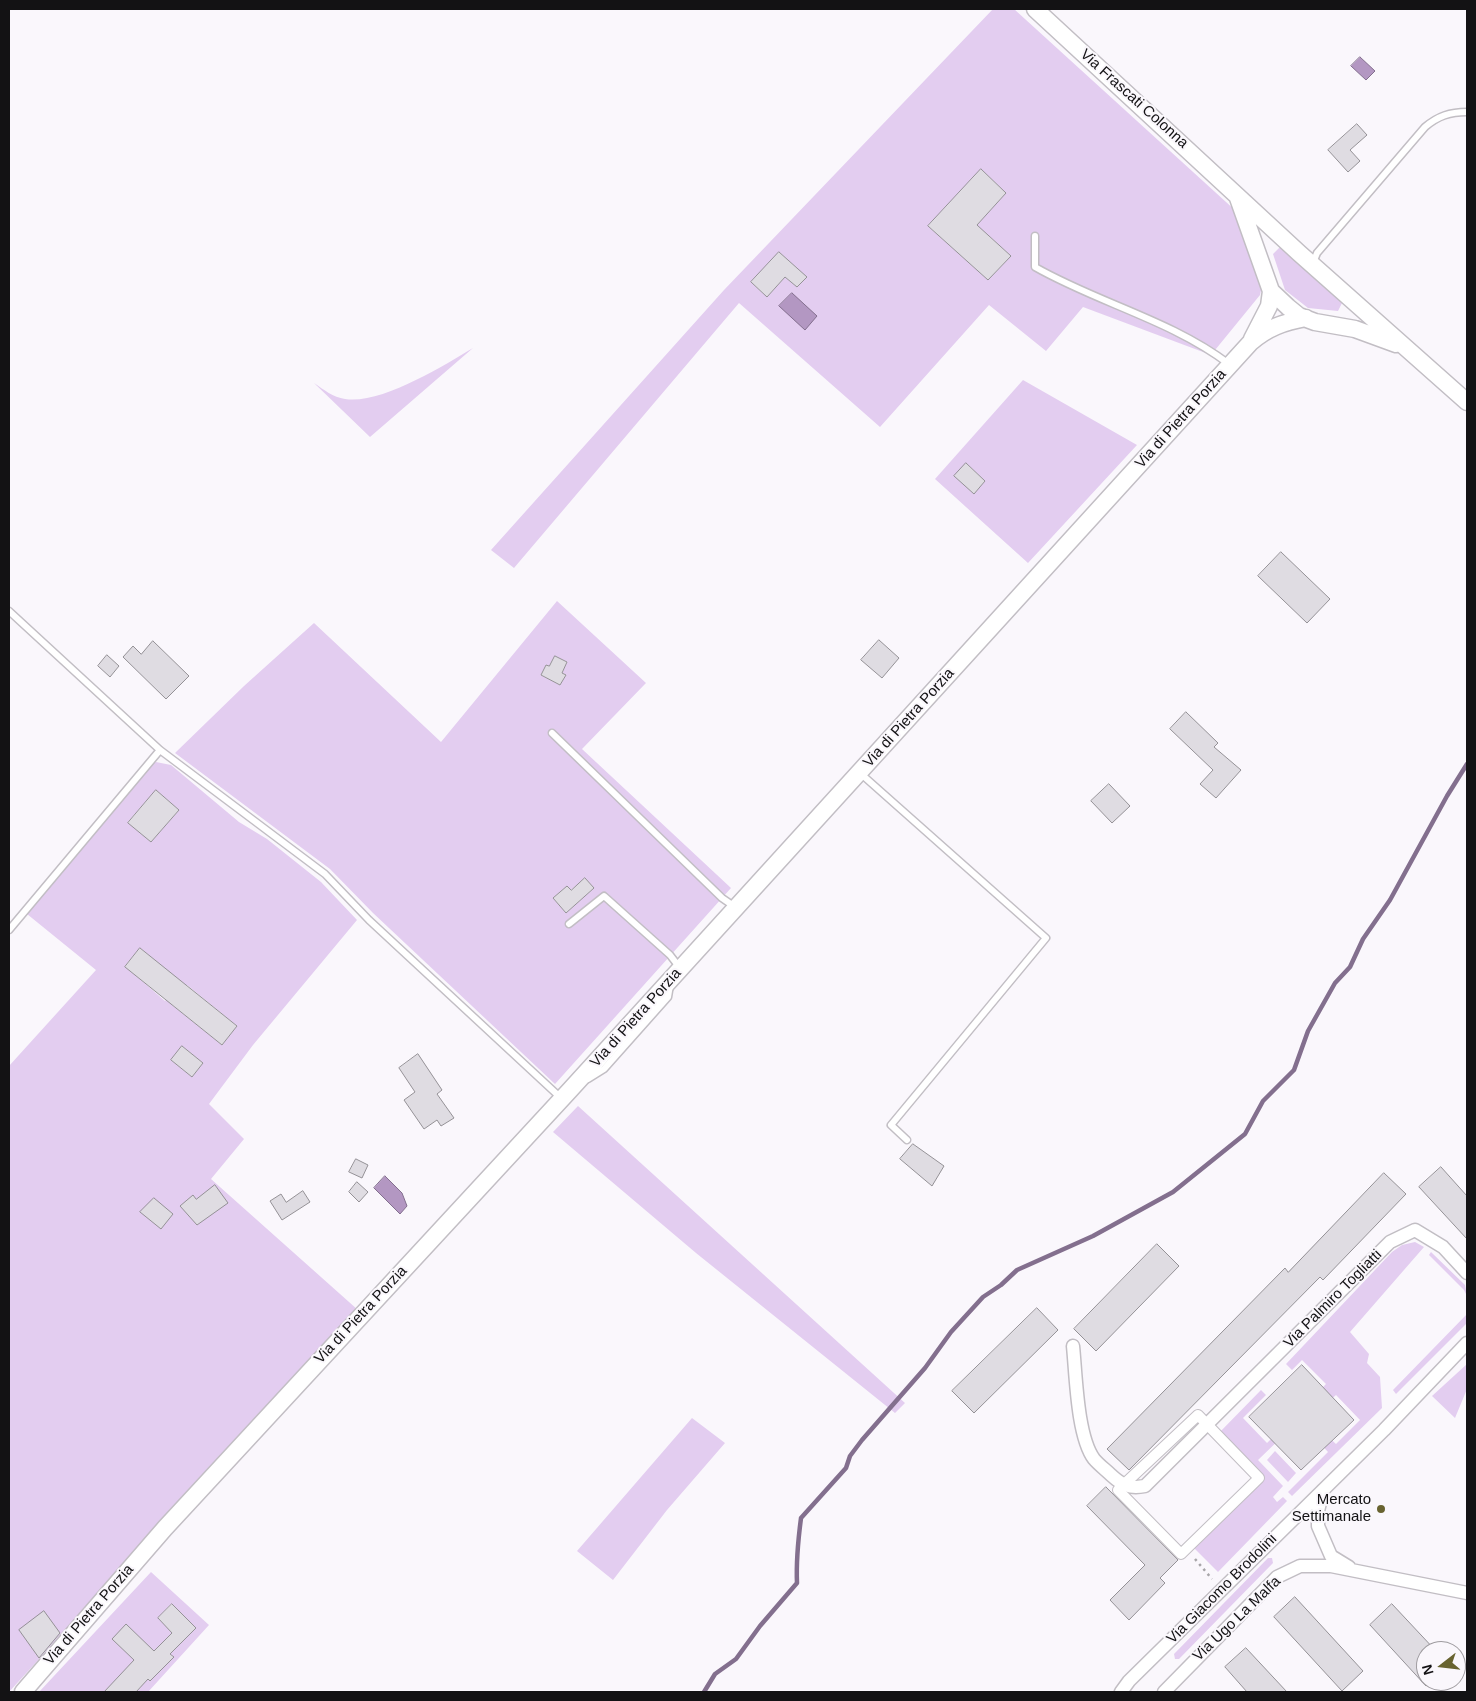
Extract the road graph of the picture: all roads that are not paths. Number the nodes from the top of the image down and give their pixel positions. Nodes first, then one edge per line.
1 (1035, 9) edge
2 (1467, 112) edge
3 (1233, 190) junction
4 (1035, 236) dead end
5 (1287, 242) junction
6 (1258, 252) junction
7 (1313, 264) junction
8 (1271, 291) junction
9 (1350, 297) junction
10 (1306, 318) junction
11 (1336, 325) junction
12 (1250, 343) junction
13 (1407, 347) junction
14 (1230, 365) junction
15 (1467, 402) edge
16 (9, 611) edge
17 (552, 732) dead end
18 (160, 750) junction
19 (859, 772) junction
20 (736, 908) junction
21 (569, 924) dead end
22 (9, 930) edge
23 (676, 974) junction
24 (566, 1095) junction
25 (907, 1140) dead end
26 (1467, 1273) edge
27 (1467, 1343) edge
28 (1073, 1346) dead end
29 (1207, 1425) junction
30 (1122, 1486) junction
31 (1324, 1488) junction
32 (1355, 1571) junction
33 (1467, 1593) edge
34 (22, 1692) edge
35 (1121, 1692) edge
36 (1164, 1692) edge

1 - 3 street, Via Frascati Colonna
2 - 7 lane
3 - 5 street, Via Frascati Colonna
3 - 6 street, Via Frascati Colonna
4 - 14 lane
5 - 6 street
5 - 7 street, Via Frascati Colonna
6 - 8 street, Via Frascati Colonna
7 - 9 street, Via Frascati Colonna
8 - 10 street, Via Frascati Colonna
8 - 12 street
9 - 11 street
9 - 13 street, Via Frascati Colonna
10 - 11 street, Via Frascati Colonna
10 - 12 street
11 - 13 street, Via Frascati Colonna
12 - 14 street, Via di Pietra Porzia
13 - 15 street, Via Frascati Colonna
14 - 19 street, Via di Pietra Porzia
16 - 18 lane
17 - 20 lane
18 - 22 lane
18 - 24 lane
19 - 20 street, Via di Pietra Porzia
19 - 25 lane
20 - 23 street, Via di Pietra Porzia
21 - 23 lane
23 - 24 street, Via di Pietra Porzia
24 - 34 street, Via di Pietra Porzia
26 - 29 street, Via Palmiro Togliatti
27 - 31 street, Via Giacomo Brodolini
28 - 30 street
29 - 30 street
29 - 30 street
31 - 32 street
31 - 35 street, Via Giacomo Brodolini
32 - 33 street, Via Ugo La Malfa
32 - 36 street, Via Ugo La Malfa

